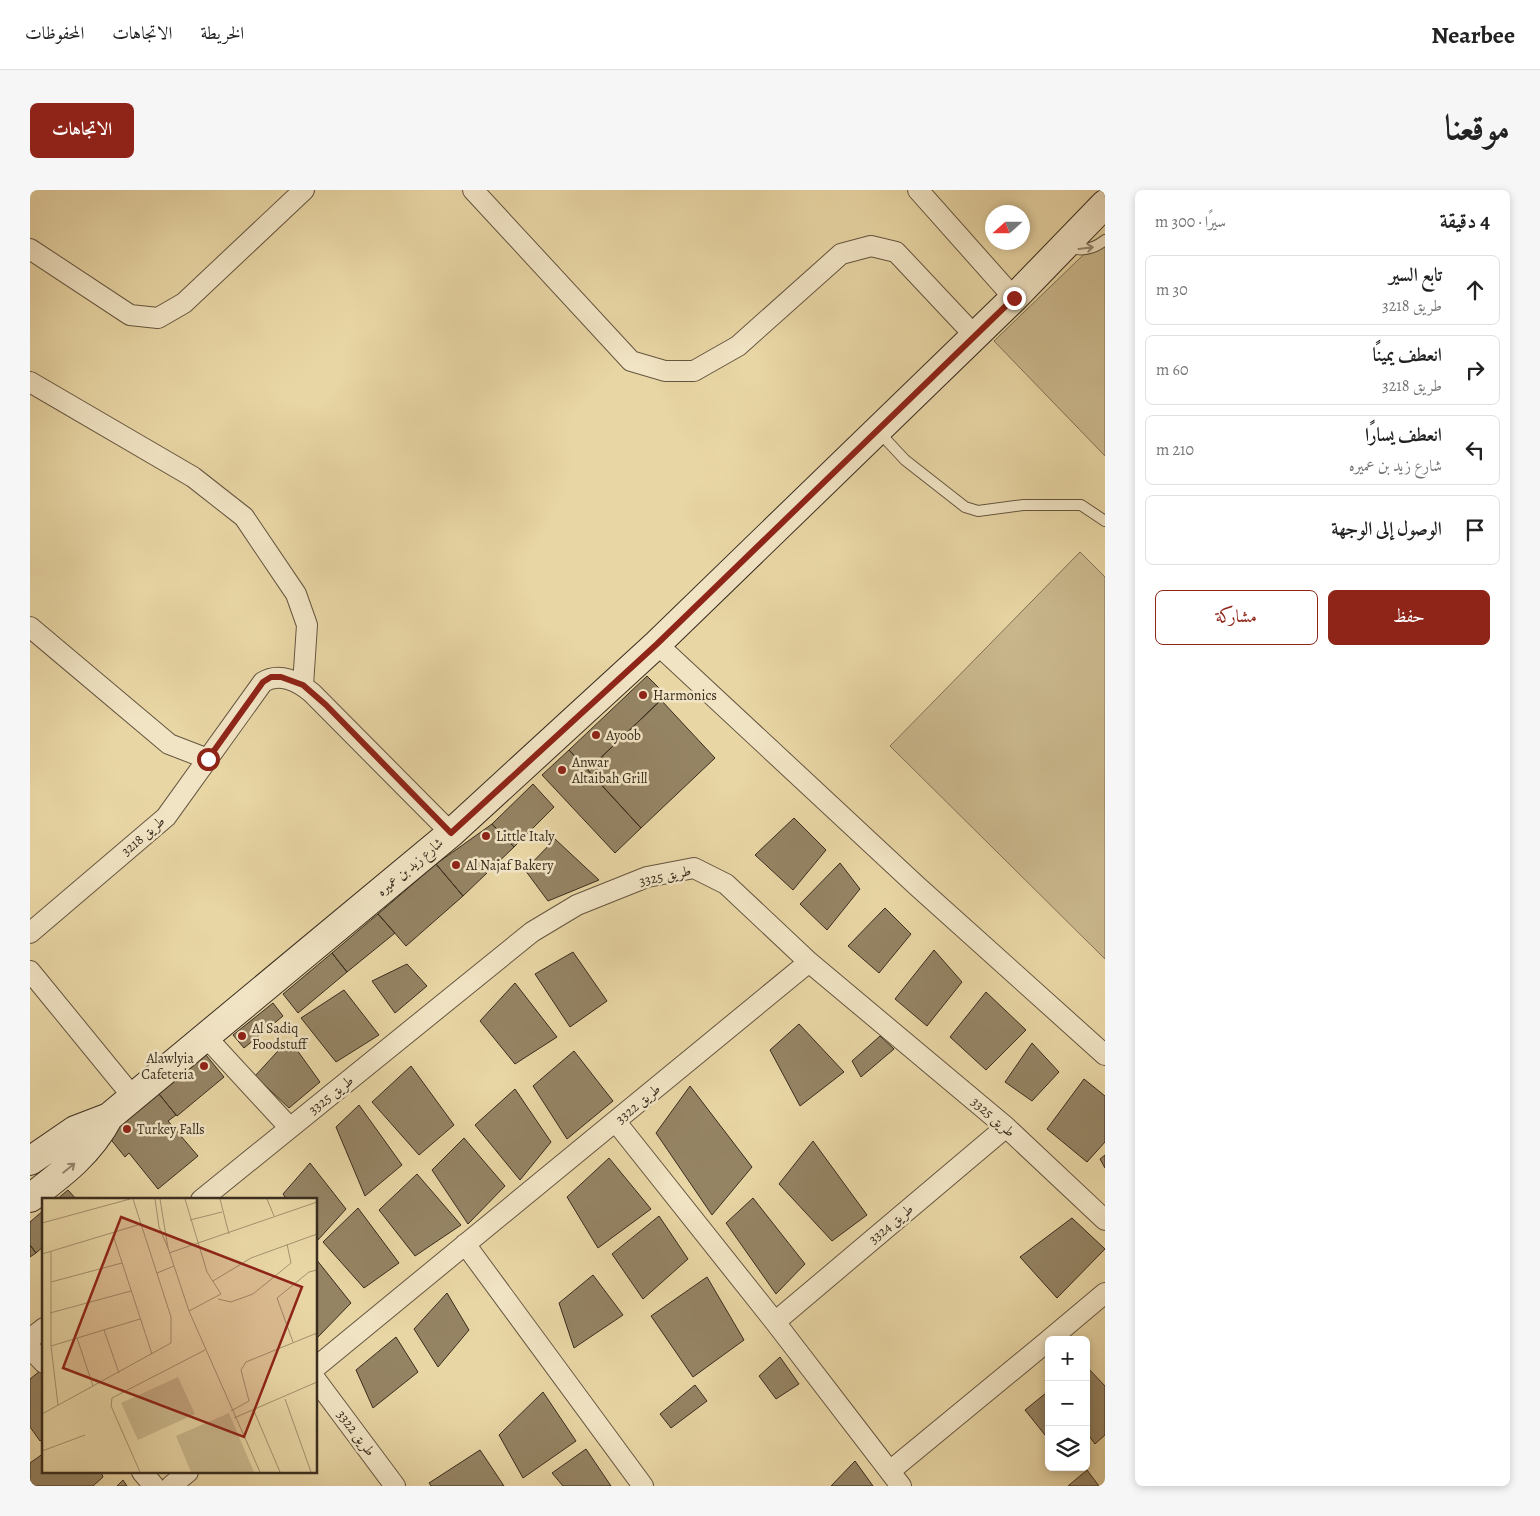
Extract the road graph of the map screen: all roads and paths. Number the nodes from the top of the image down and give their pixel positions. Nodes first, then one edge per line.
1 (304, 190) edge
2 (473, 190) edge
3 (919, 190) edge
4 (1105, 204) edge
5 (1105, 240) edge
6 (1065, 246) junction
7 (30, 250) edge
8 (1014, 298) junction
9 (975, 336) junction
10 (30, 382) edge
11 (878, 430) junction
12 (1105, 521) edge
13 (30, 627) edge
14 (657, 644) junction
15 (303, 685) junction
16 (208, 759) junction
17 (451, 833) junction
18 (30, 933) edge
19 (808, 962) junction
20 (30, 971) edge
21 (206, 1037) junction
22 (1105, 1055) edge
23 (133, 1097) junction
24 (109, 1117) junction
25 (616, 1122) junction
26 (1006, 1127) junction
27 (290, 1128) junction
28 (30, 1161) edge
29 (30, 1198) edge
30 (203, 1198) edge
31 (1105, 1220) edge
32 (465, 1244) junction
33 (1105, 1293) edge
34 (776, 1322) junction
35 (42, 1330) edge
36 (1054, 1336) edge
37 (30, 1339) edge
38 (1045, 1344) edge
39 (30, 1348) edge
40 (42, 1362) edge
41 (318, 1365) edge
42 (318, 1383) edge
43 (144, 1474) edge
44 (186, 1474) edge
45 (896, 1479) edge
46 (154, 1486) edge
47 (171, 1486) edge
48 (395, 1486) edge
49 (643, 1486) edge

1 - 7 street
2 - 9 street
3 - 8 street
4 - 6 street, شارع زيد بن عميره
6 -> 5 lane
6 - 8 street, شارع زيد بن عميره
8 - 9 street, شارع زيد بن عميره
9 - 11 street, شارع زيد بن عميره
10 - 15 street
11 - 12 lane
11 - 14 street, شارع زيد بن عميره
13 - 16 street
14 - 17 street, شارع زيد بن عميره
14 - 22 street
15 - 16 street, طريق 3218
15 - 17 street, طريق 3218
16 - 18 street, طريق 3218
17 - 21 street, شارع زيد بن عميره
19 - 25 street, طريق 3322
19 - 26 street, طريق 3325
19 - 27 street, طريق 3325
20 - 23 street
21 - 23 street, شارع زيد بن عميره
21 - 27 street
23 - 24 street, شارع زيد بن عميره
24 - 28 street, شارع زيد بن عميره
29 -> 24 street, شارع زيد بن عميره
25 - 32 street, طريق 3322
25 - 34 street
26 - 31 street, طريق 3325
26 - 34 street, طريق 3324
27 - 30 street, طريق 3325
32 - 41 street, طريق 3322
32 - 49 street
33 - 36 street
34 - 45 street
35 - 37 street
38 - 45 street
39 - 40 street
42 - 48 street, طريق 3322
43 - 46 street
44 - 47 street

